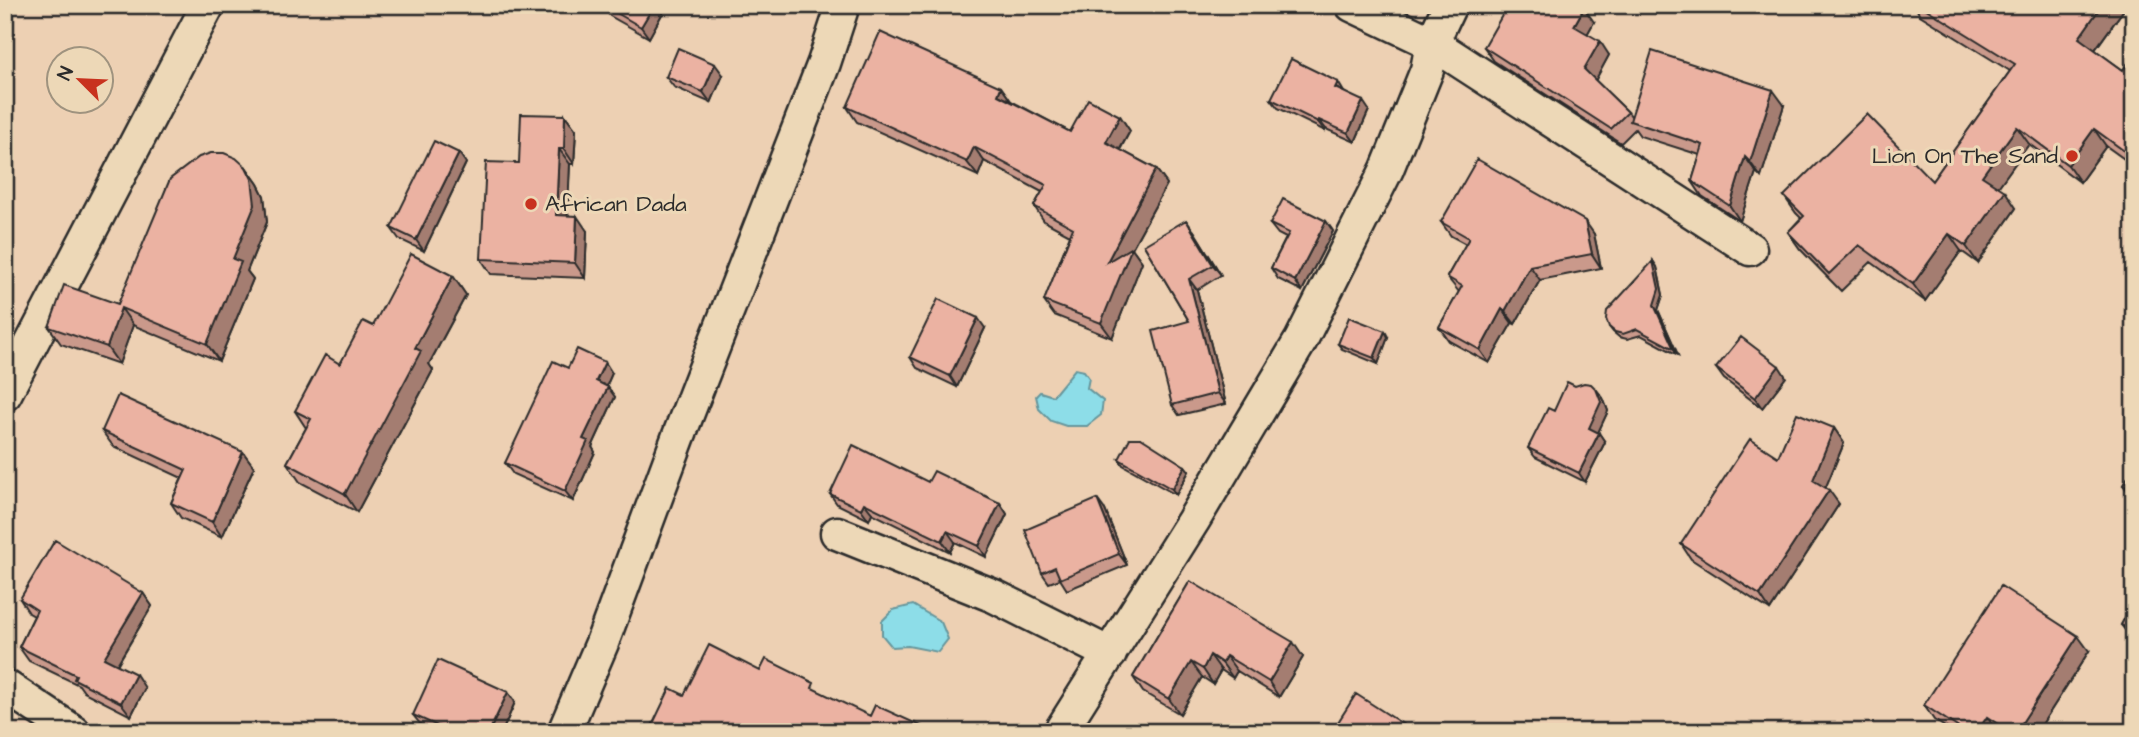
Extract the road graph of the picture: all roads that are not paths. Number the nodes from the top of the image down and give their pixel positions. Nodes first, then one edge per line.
1 (208, 5) edge
2 (844, 5) edge
3 (1352, 5) edge
4 (1450, 5) edge
5 (1432, 43) junction
6 (1749, 249) dead end
7 (5, 394) edge
8 (837, 533) dead end
9 (1110, 654) junction
10 (5, 686) edge
11 (74, 732) edge
12 (564, 732) edge
13 (1060, 732) edge

1 - 7 street
2 - 12 street
3 - 5 street
4 - 5 street
5 - 6 street
5 - 9 street
8 - 9 street
9 - 13 street
10 - 11 street

